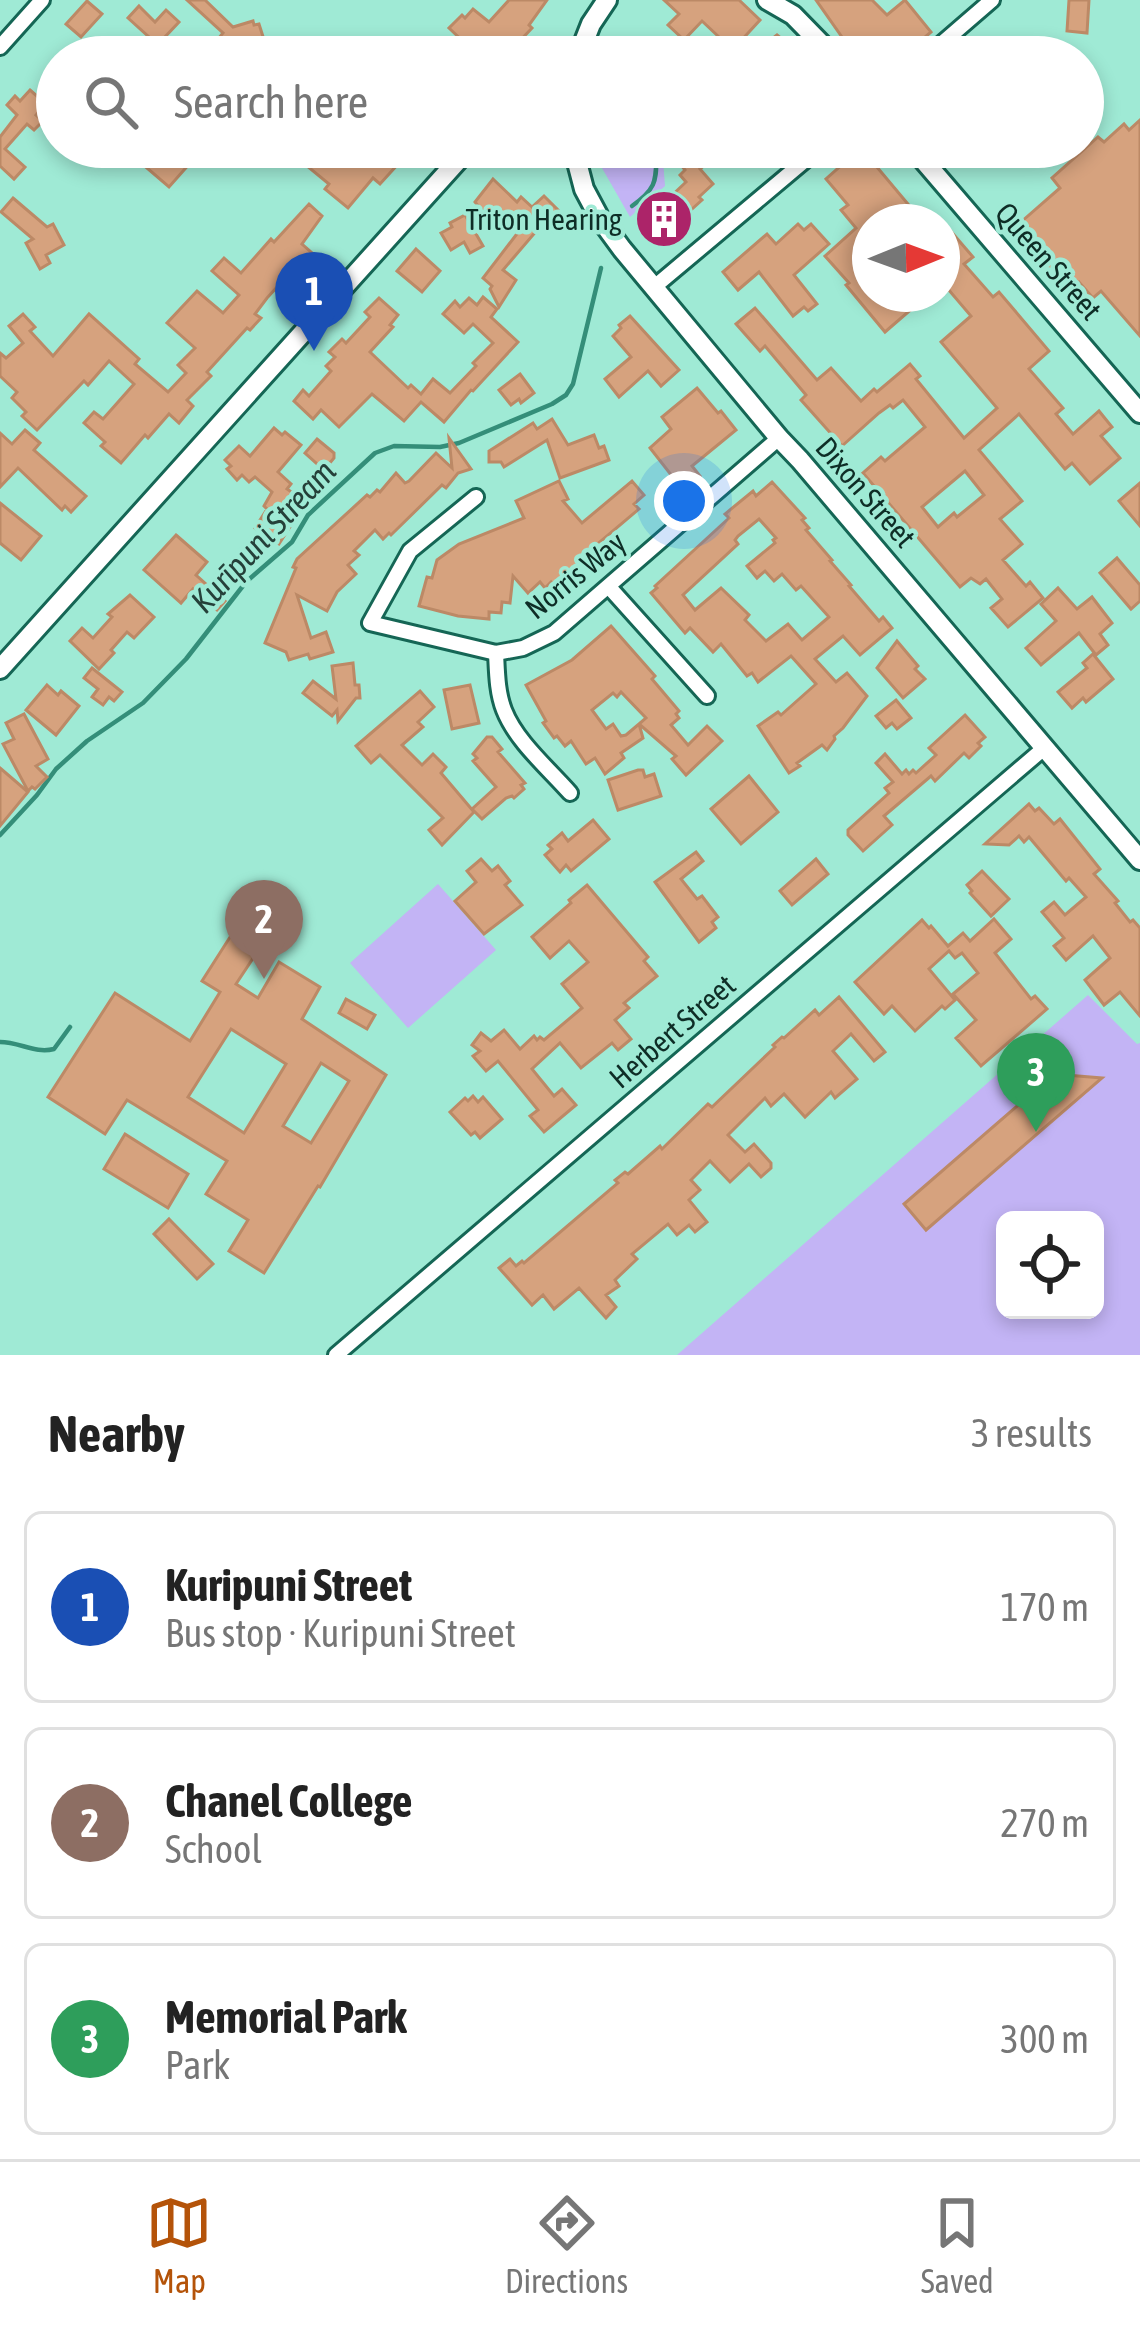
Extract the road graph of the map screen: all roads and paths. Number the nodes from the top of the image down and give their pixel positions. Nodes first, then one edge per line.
1 (43, 0) edge
2 (607, 0) edge
3 (767, 0) edge
4 (992, 0) edge
5 (789, 7) edge
6 (586, 36) edge
7 (815, 36) edge
8 (950, 36) edge
9 (0, 47) edge
10 (451, 168) edge
11 (580, 168) edge
12 (796, 168) edge
13 (930, 168) edge
14 (653, 288) junction
15 (1140, 413) edge
16 (779, 438) junction
17 (476, 497) dead end
18 (609, 586) junction
19 (496, 653) junction
20 (0, 669) edge
21 (707, 696) dead end
22 (1043, 749) junction
23 (570, 793) dead end
24 (1140, 860) edge
25 (336, 1355) edge

1 - 9 street
2 - 6 street
3 - 5 street
4 - 8 street
5 - 7 street
10 - 20 street
11 - 14 street, Dixon Street
12 - 14 street
13 - 15 street, Queen Street
14 - 16 street, Dixon Street
16 - 18 street, Norris Way
16 - 22 street, Dixon Street
17 - 19 street
18 - 19 street, Norris Way
18 - 21 street
19 - 23 street
22 - 24 street, Dixon Street
22 - 25 street, Herbert Street

